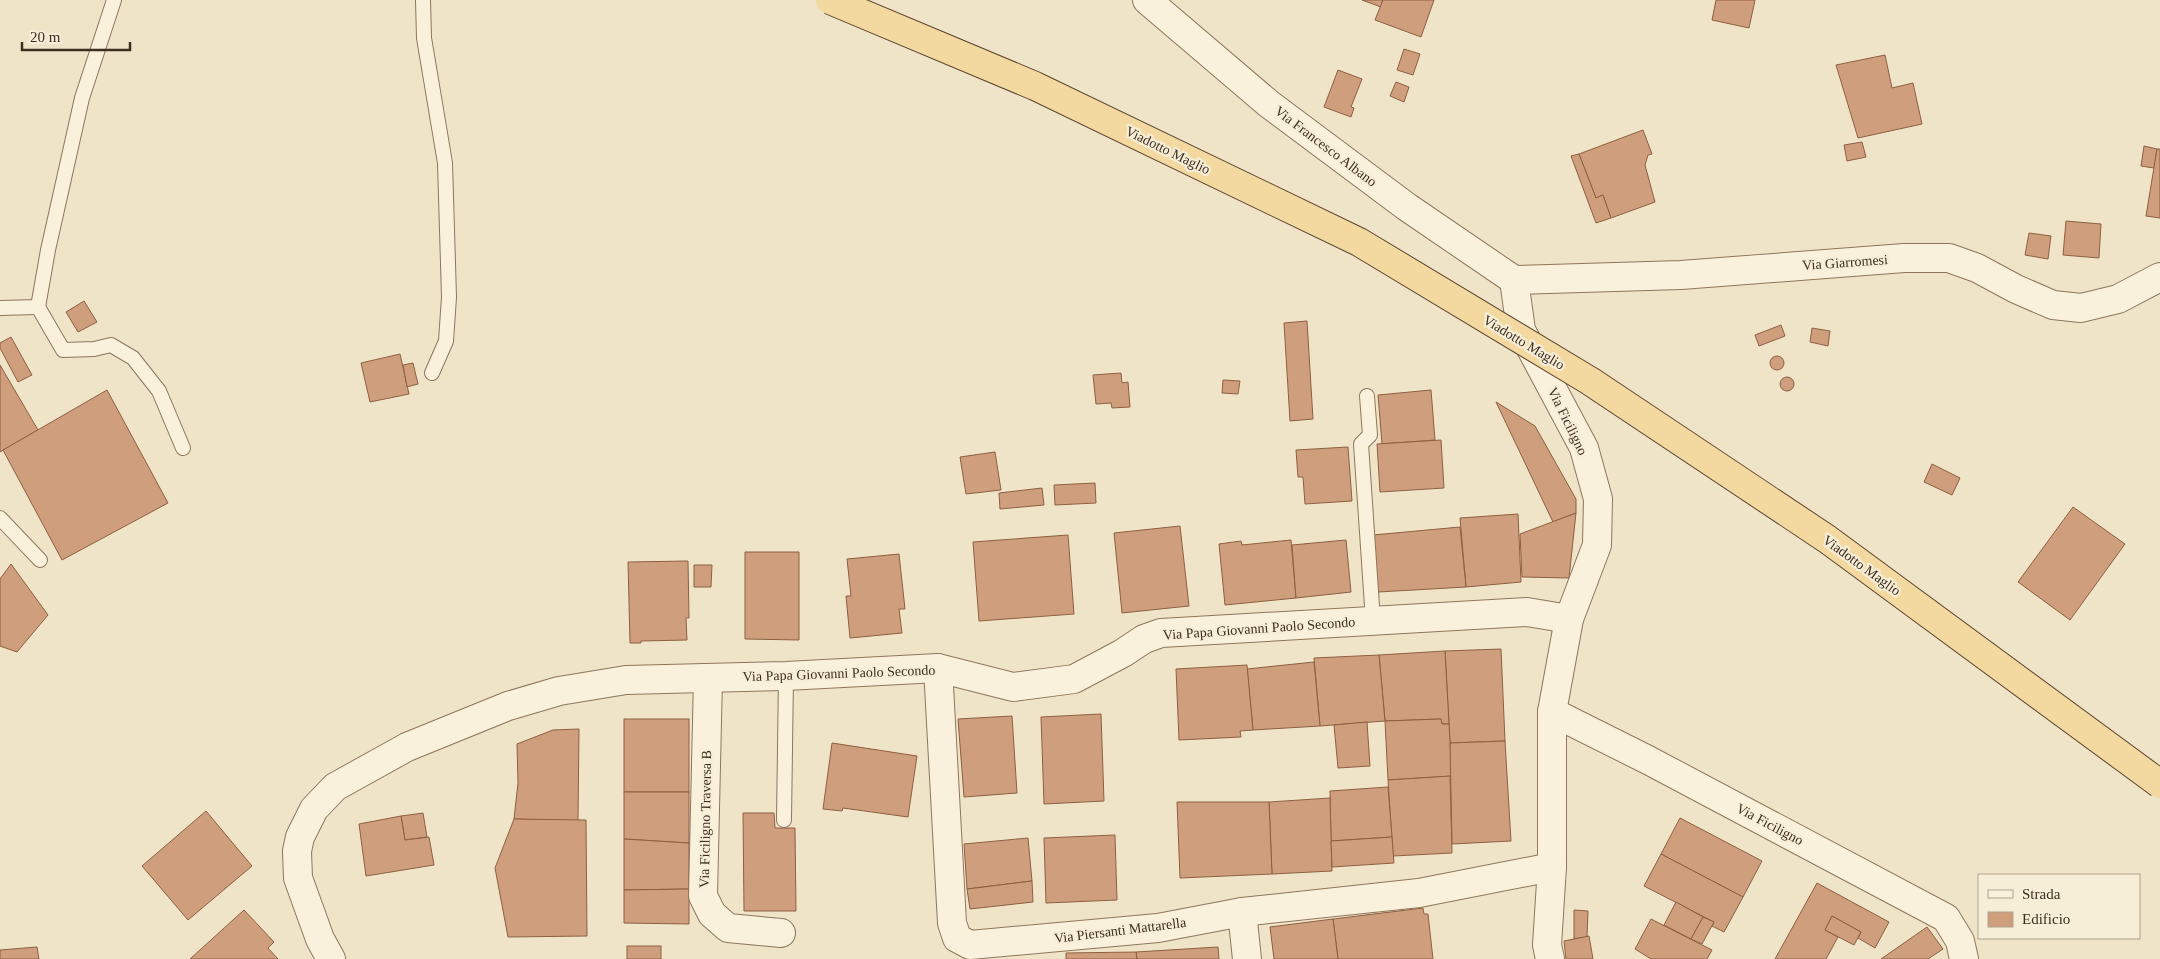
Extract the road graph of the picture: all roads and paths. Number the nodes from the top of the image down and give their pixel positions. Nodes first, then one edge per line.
1 (114, 0) edge
2 (423, 0) edge
3 (830, 0) edge
4 (1147, 0) edge
5 (2160, 277) edge
6 (1514, 280) junction
7 (38, 306) junction
8 (0, 308) edge
9 (432, 373) dead end
10 (1367, 396) dead end
11 (182, 448) dead end
12 (0, 518) edge
13 (40, 560) dead end
14 (1569, 619) junction
15 (1373, 621) junction
16 (938, 668) junction
17 (786, 676) junction
18 (708, 678) junction
19 (1552, 712) junction
20 (2160, 784) edge
21 (784, 820) dead end
22 (1552, 867) junction
23 (1242, 912) junction
24 (781, 933) dead end
25 (331, 959) edge
26 (1246, 959) edge
27 (1550, 959) edge
28 (1964, 959) edge

1 - 7 lane
2 - 9 lane
3 - 20 main road, Viadotto Maglio, bridge
4 - 6 street, Via Francesco Albano
5 - 6 street, Via Giarromesi
6 - 14 street, Via Ficiligno
7 - 8 lane
7 - 11 lane
10 - 15 lane
12 - 13 lane
14 - 15 street, Via Papa Giovanni Paolo Secondo
14 - 19 street, Via Ficiligno
15 - 16 street, Via Papa Giovanni Paolo Secondo
16 - 17 street, Via Papa Giovanni Paolo Secondo
16 - 23 street, Via Piersanti Mattarella
17 - 18 street, Via Papa Giovanni Paolo Secondo
17 - 21 lane
18 - 24 street, Via Ficiligno Traversa B
18 - 25 street, Via Papa Giovanni Paolo Secondo
19 - 22 street, Via Ficiligno
19 - 28 street, Via Ficiligno
22 - 23 street, Via Piersanti Mattarella
22 - 27 street, Via Ficiligno
23 - 26 street

